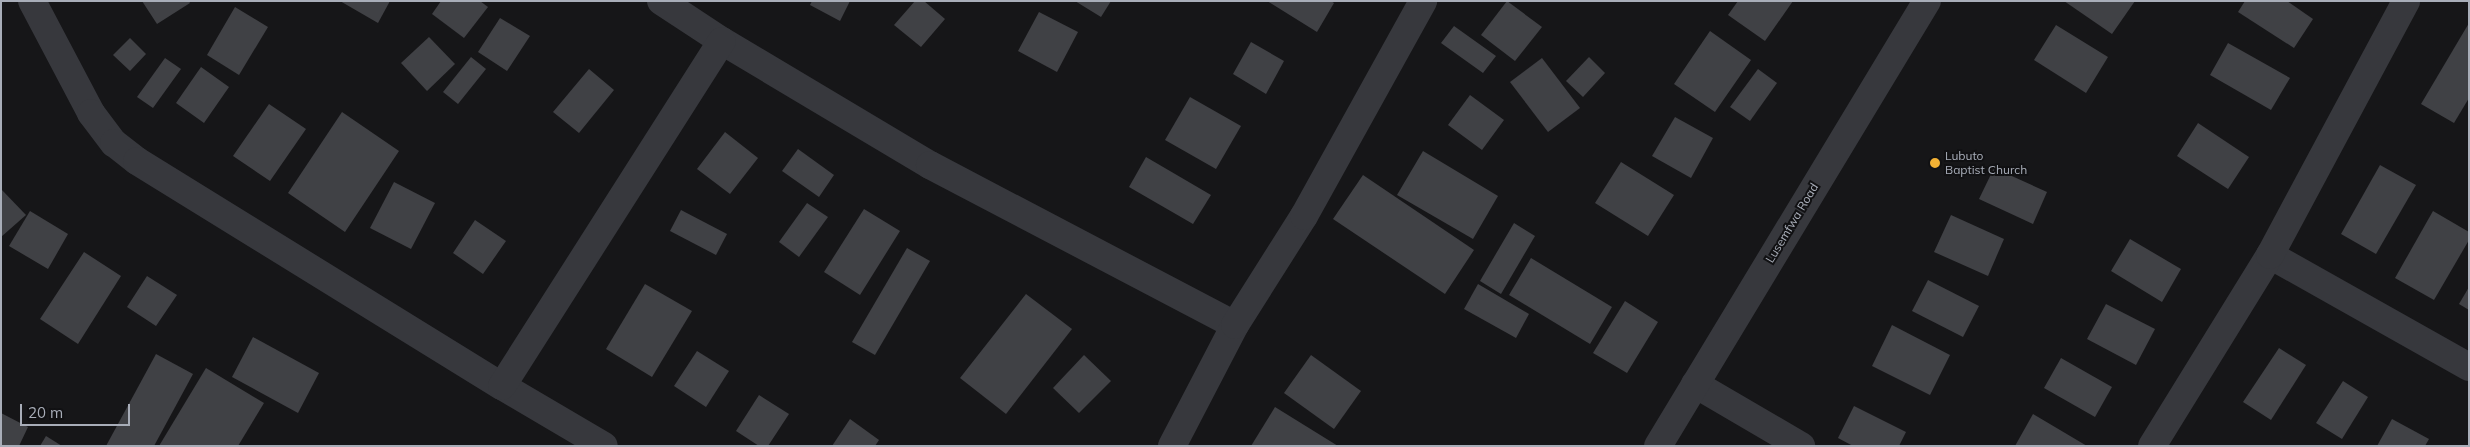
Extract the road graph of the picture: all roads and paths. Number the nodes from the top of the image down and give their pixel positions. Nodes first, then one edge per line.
1 (32, 1) edge
2 (661, 1) edge
3 (1423, 1) edge
4 (1927, 1) edge
5 (2406, 1) edge
6 (722, 41) junction
7 (2270, 255) junction
8 (1235, 325) junction
9 (2469, 367) edge
10 (1695, 384) junction
11 (502, 386) junction
12 (604, 446) edge
13 (1172, 446) edge
14 (1658, 446) edge
15 (1801, 446) edge
16 (2152, 446) edge

1 - 11 street
2 - 6 street
3 - 8 street
4 - 10 street, Lusemfwa Road
5 - 7 street
6 - 8 street
6 - 11 street
7 - 9 street
7 - 16 street
8 - 13 street
10 - 14 street, Lusemfwa Road
10 - 15 street
11 - 12 street

